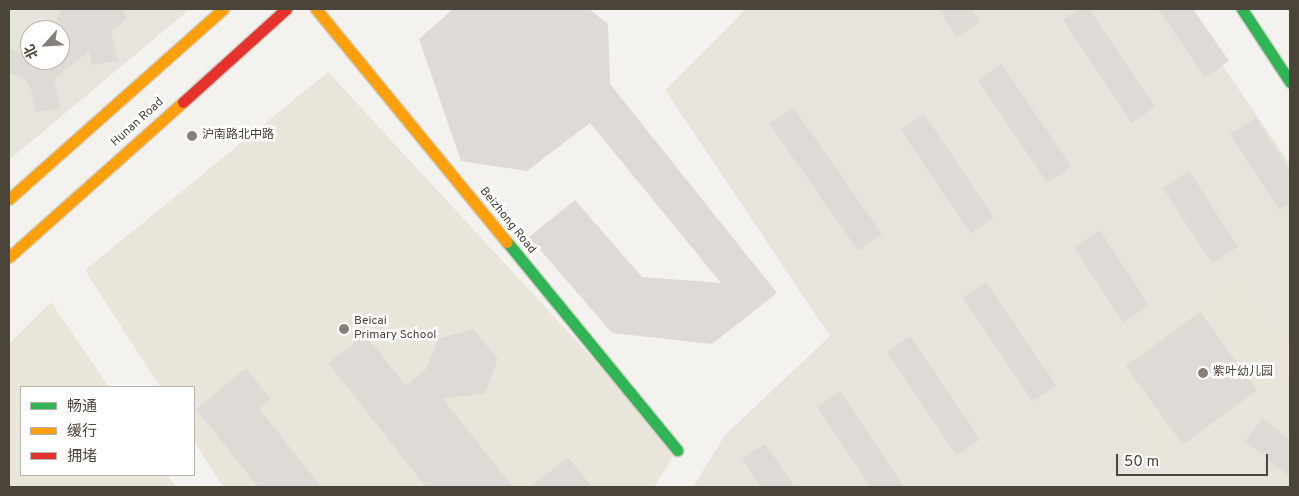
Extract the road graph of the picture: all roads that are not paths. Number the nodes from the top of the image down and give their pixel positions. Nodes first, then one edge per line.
1 (223, 9) edge
2 (286, 9) edge
3 (316, 9) edge
4 (1242, 9) edge
5 (1290, 82) edge
6 (9, 199) edge
7 (9, 257) edge
8 (677, 450) dead end

1 - 6 main road
2 - 7 main road, Hunan Road
3 - 8 main road, Beizhong Road
4 - 5 main road

